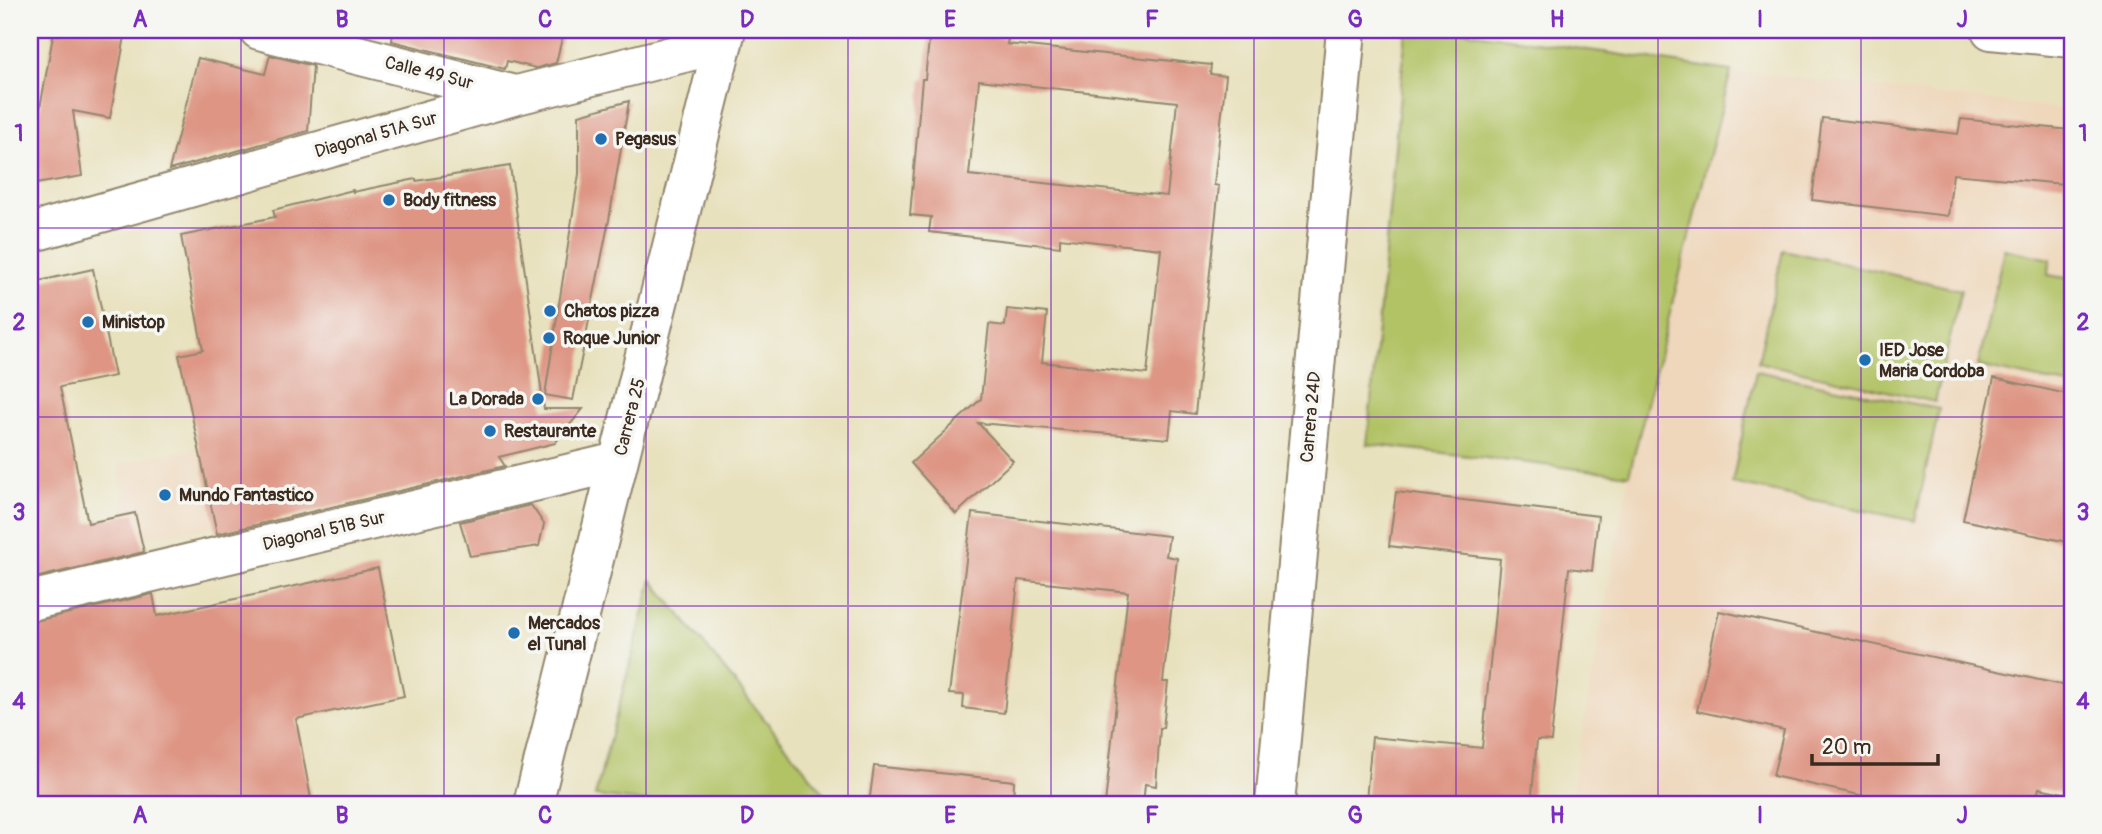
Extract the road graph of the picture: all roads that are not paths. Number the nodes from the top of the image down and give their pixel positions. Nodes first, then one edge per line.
1 (259, 30) edge
2 (1346, 30) edge
3 (2002, 30) edge
4 (725, 36) edge
5 (2072, 38) edge
6 (517, 95) junction
7 (30, 233) edge
8 (618, 463) junction
9 (30, 601) edge
10 (533, 804) edge
11 (1275, 804) edge

1 - 6 street, Calle 49 Sur
2 - 11 street, Carrera 24D
3 - 5 street
4 - 6 street, Diagonal 51A Sur
4 - 8 street, Carrera 25
6 - 7 street, Diagonal 51A Sur
8 - 9 street, Diagonal 51B Sur
8 - 10 street, Carrera 25

